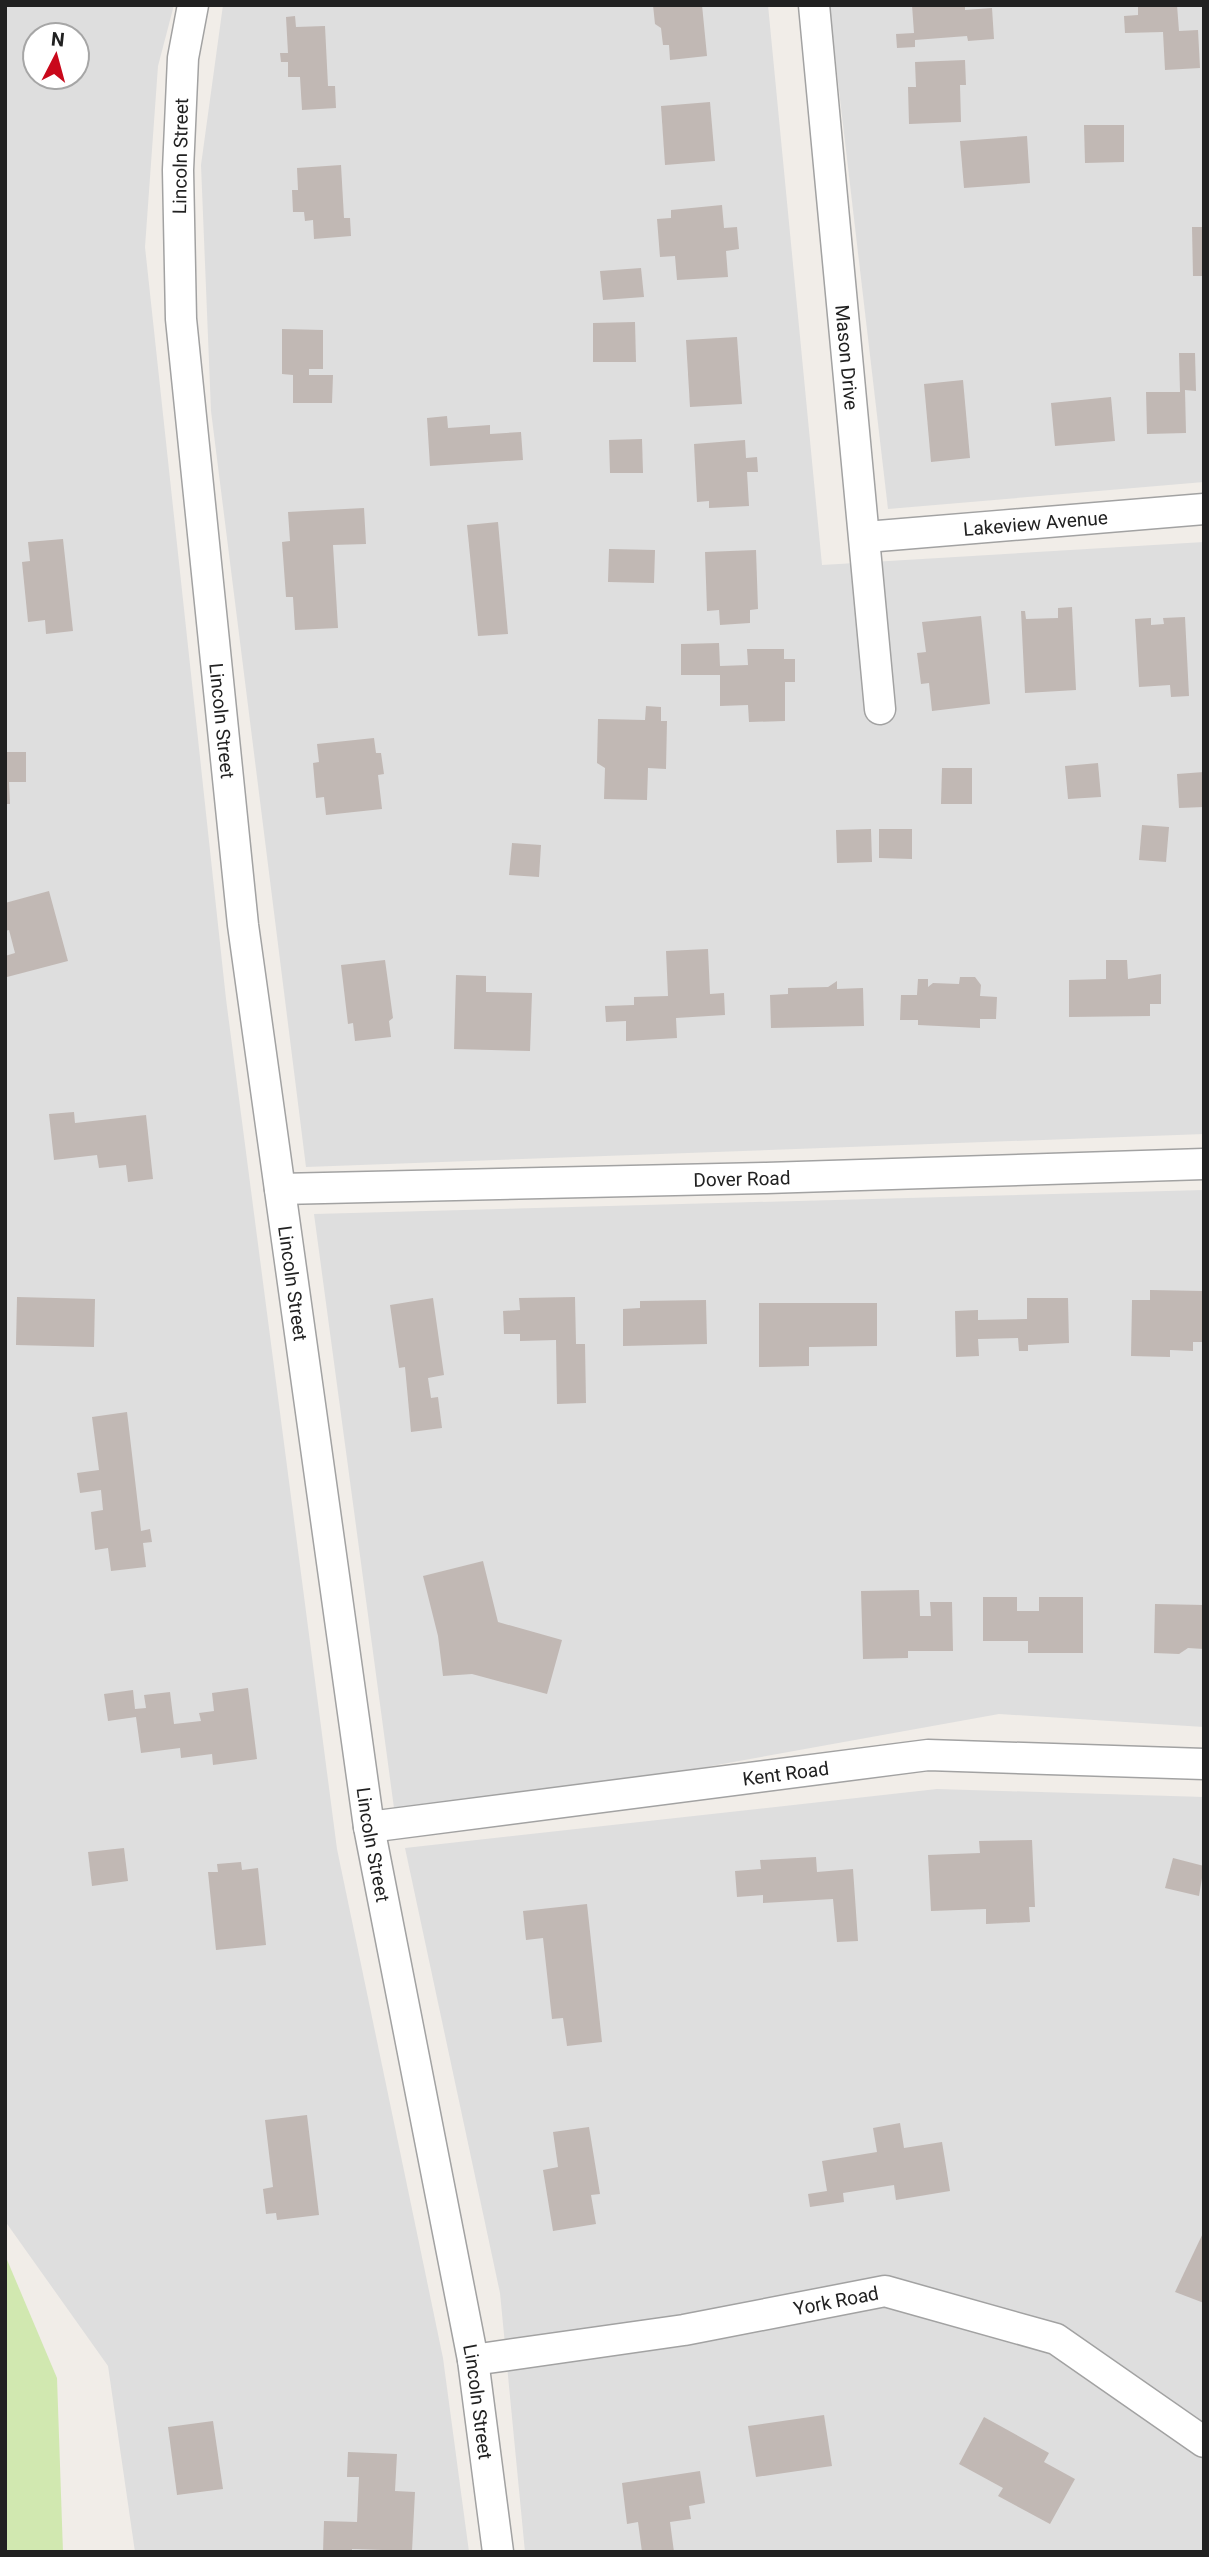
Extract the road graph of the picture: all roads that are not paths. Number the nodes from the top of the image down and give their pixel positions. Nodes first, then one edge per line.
1 (193, 5) edge
2 (814, 5) edge
3 (1204, 509) edge
4 (866, 537) junction
5 (880, 709) dead end
6 (1204, 1164) edge
7 (280, 1189) junction
8 (1204, 1764) edge
9 (369, 1827) junction
10 (473, 2360) junction
11 (1204, 2442) edge
12 (498, 2552) edge

1 - 7 street, Lincoln Street
2 - 4 street, Mason Drive
3 - 4 street, Lakeview Avenue
4 - 5 street, Mason Drive
6 - 7 street, Dover Road
7 - 9 street, Lincoln Street
8 - 9 street, Kent Road
9 - 10 street, Lincoln Street
10 - 11 street, York Road
10 - 12 street, Lincoln Street

